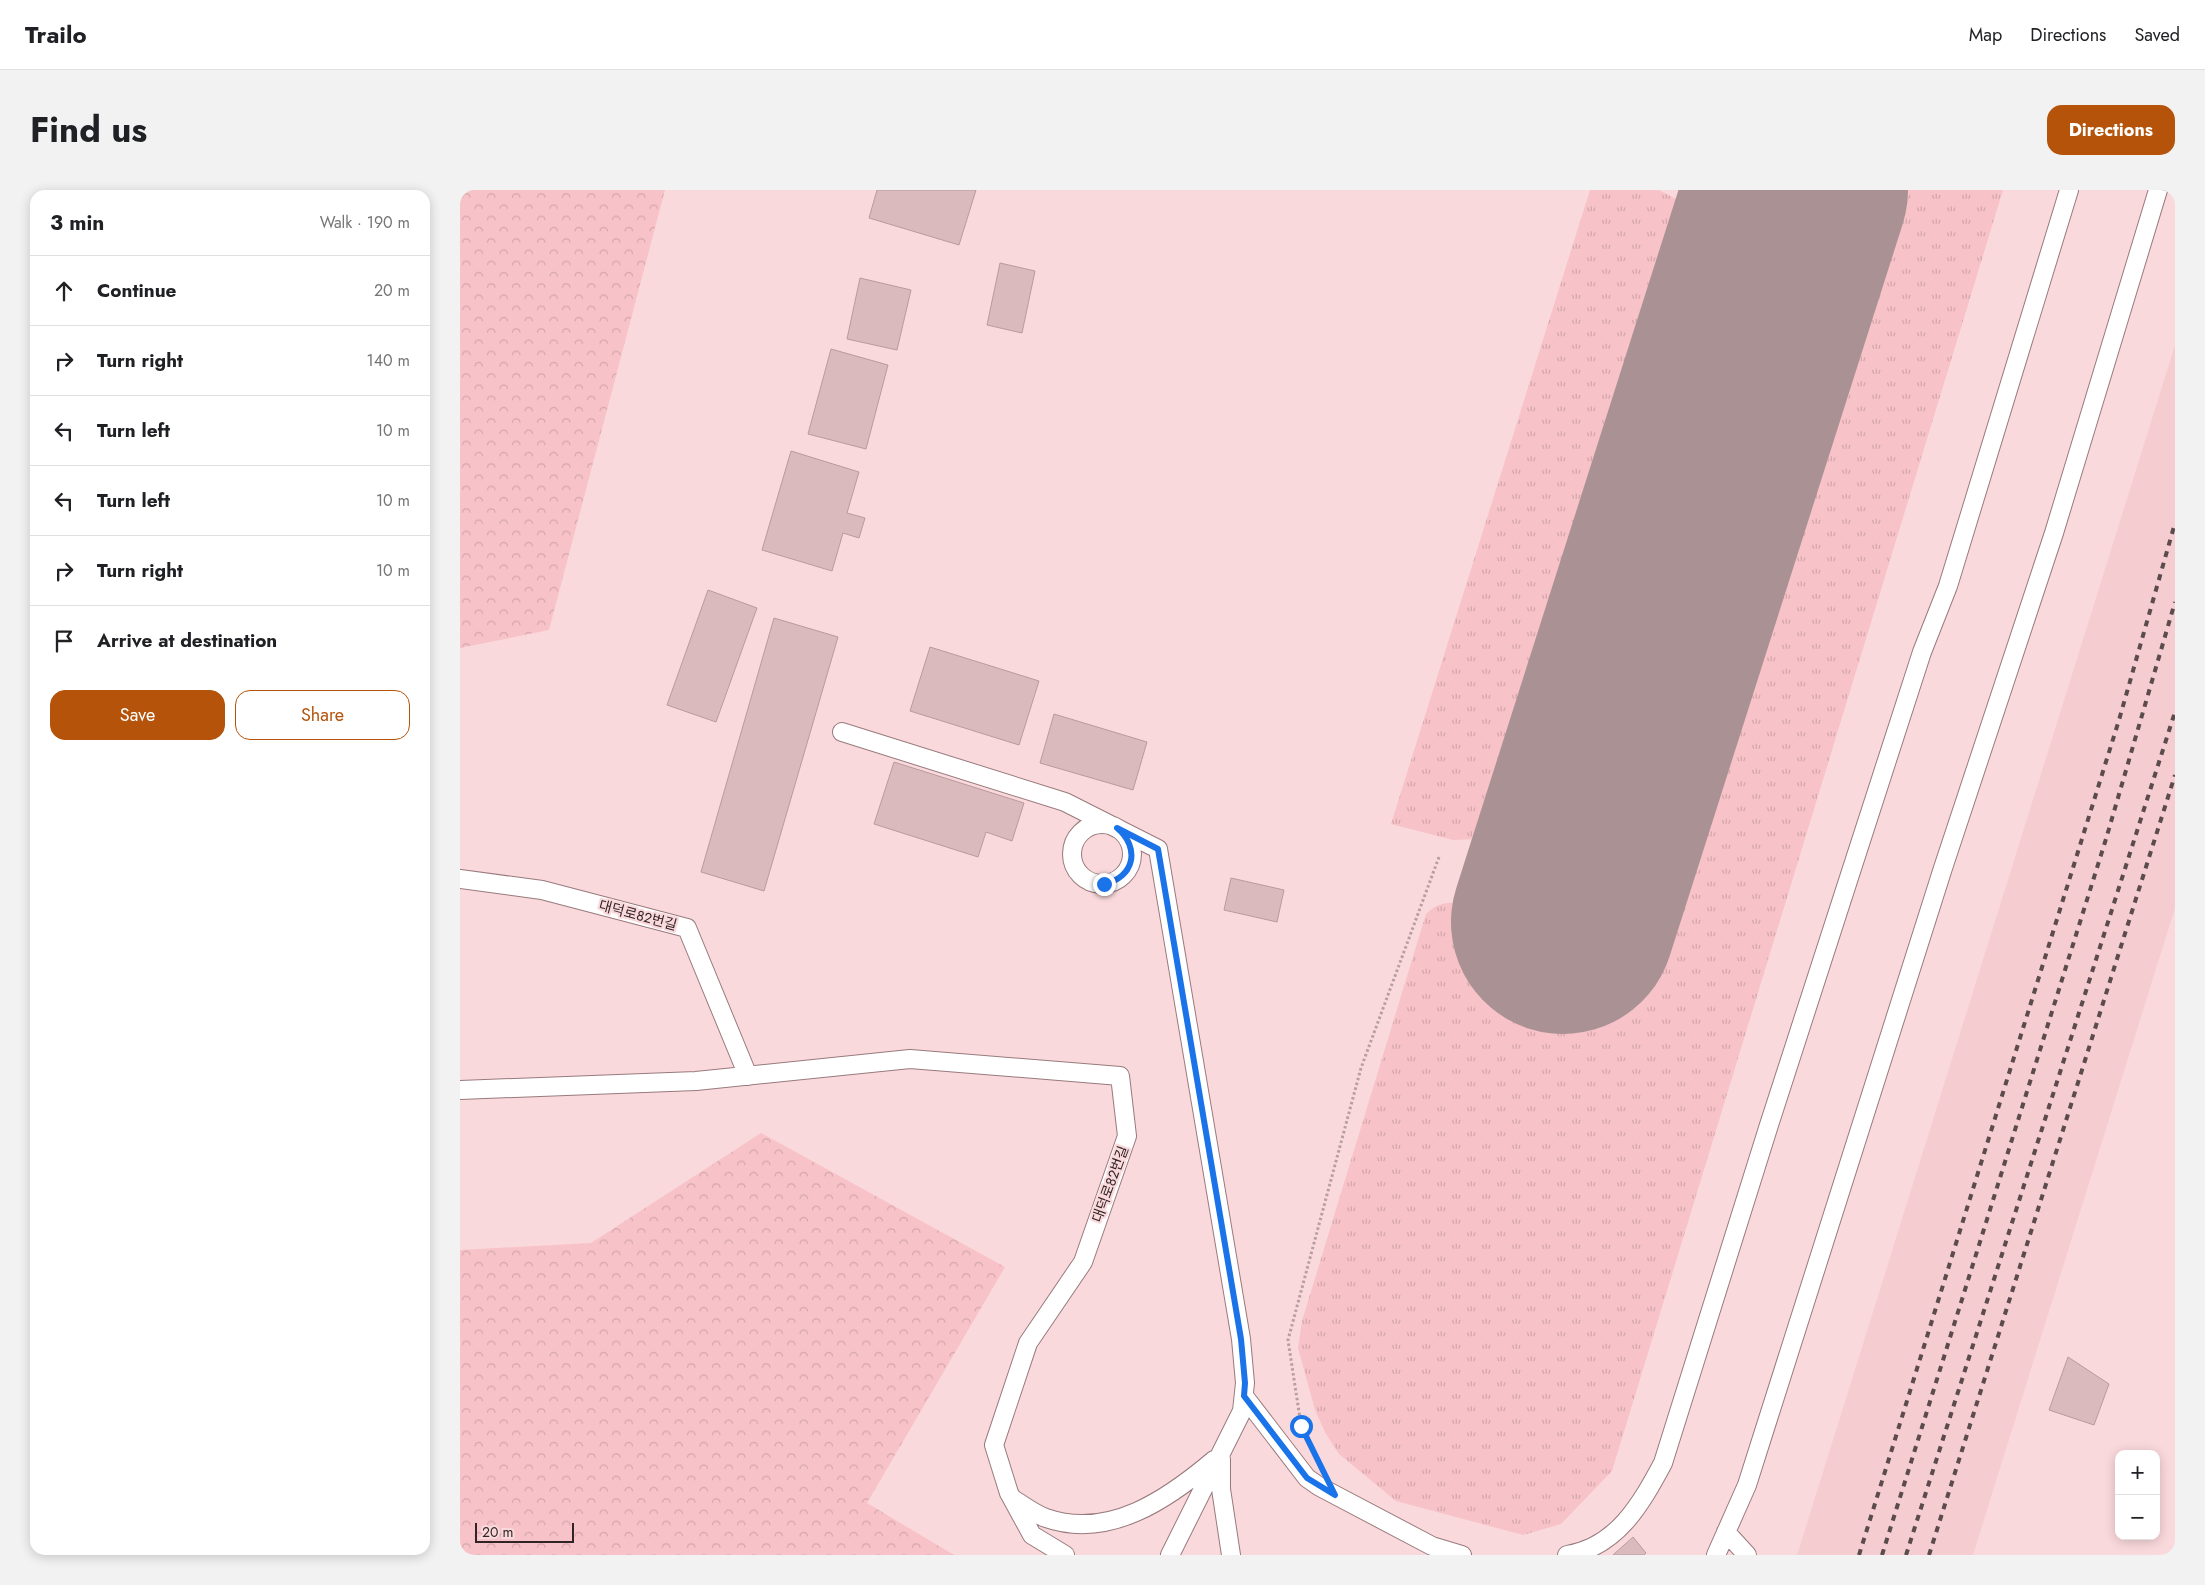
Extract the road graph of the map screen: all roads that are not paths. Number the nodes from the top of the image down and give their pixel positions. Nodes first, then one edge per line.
1 (2069, 190) edge
2 (2158, 190) edge
3 (842, 732) dead end
4 (460, 879) edge
5 (748, 1076) junction
6 (460, 1090) edge
7 (1244, 1396) junction
8 (1220, 1454) junction
9 (1013, 1499) junction
10 (1726, 1532) junction
11 (1065, 1555) edge
12 (1170, 1555) edge
13 (1231, 1555) edge
14 (1462, 1555) edge
15 (1567, 1555) edge
16 (1716, 1555) edge
17 (1747, 1555) edge

1 - 15 lane
2 - 10 lane
3 - 7 lane
4 - 5 lane, 대덕로82번길
5 - 6 lane, 대덕로82번길
5 - 9 lane, 대덕로82번길
7 - 8 lane
7 - 14 lane
8 - 9 lane
8 - 12 lane
8 - 13 lane
9 - 11 lane, 대덕로82번길
10 - 16 lane
10 - 17 lane

